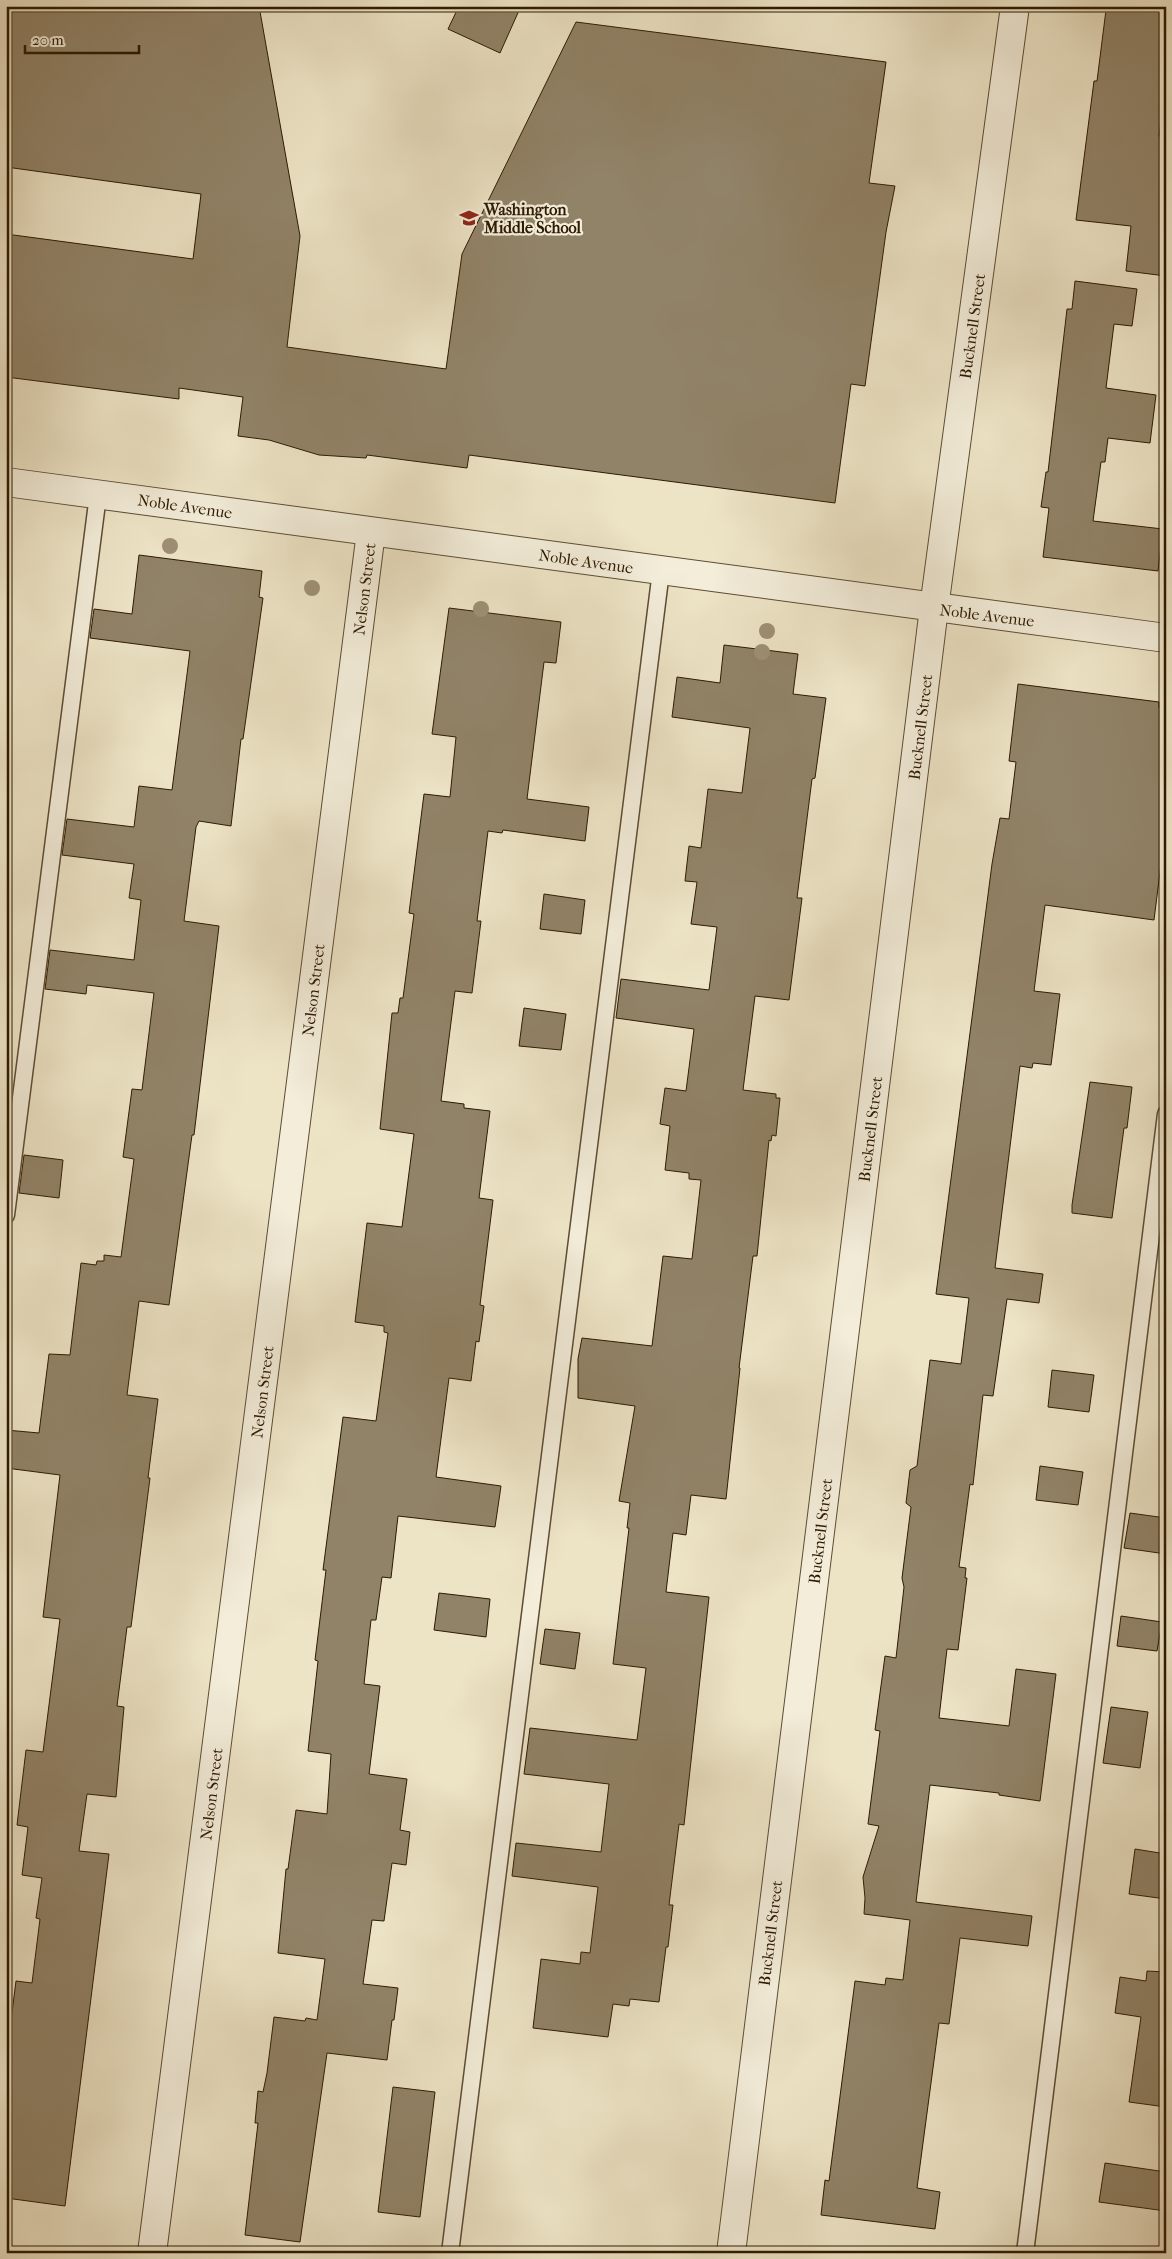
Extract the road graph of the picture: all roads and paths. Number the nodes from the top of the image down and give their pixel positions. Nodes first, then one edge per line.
1 (1015, 6) edge
2 (6, 482) edge
3 (98, 494) junction
4 (371, 532) junction
5 (661, 571) junction
6 (934, 608) junction
7 (1166, 638) edge
8 (1166, 1114) edge
9 (6, 1215) edge
10 (152, 2253) edge
11 (450, 2253) edge
12 (731, 2253) edge
13 (1025, 2253) edge

1 - 6 street, Bucknell Street
2 - 3 street, Noble Avenue
3 - 4 street, Noble Avenue
3 - 9 lane
4 - 5 street, Noble Avenue
4 - 10 street, Nelson Street
5 - 6 street, Noble Avenue
5 - 11 lane
6 - 7 street, Noble Avenue
6 - 12 street, Bucknell Street
8 - 13 lane

